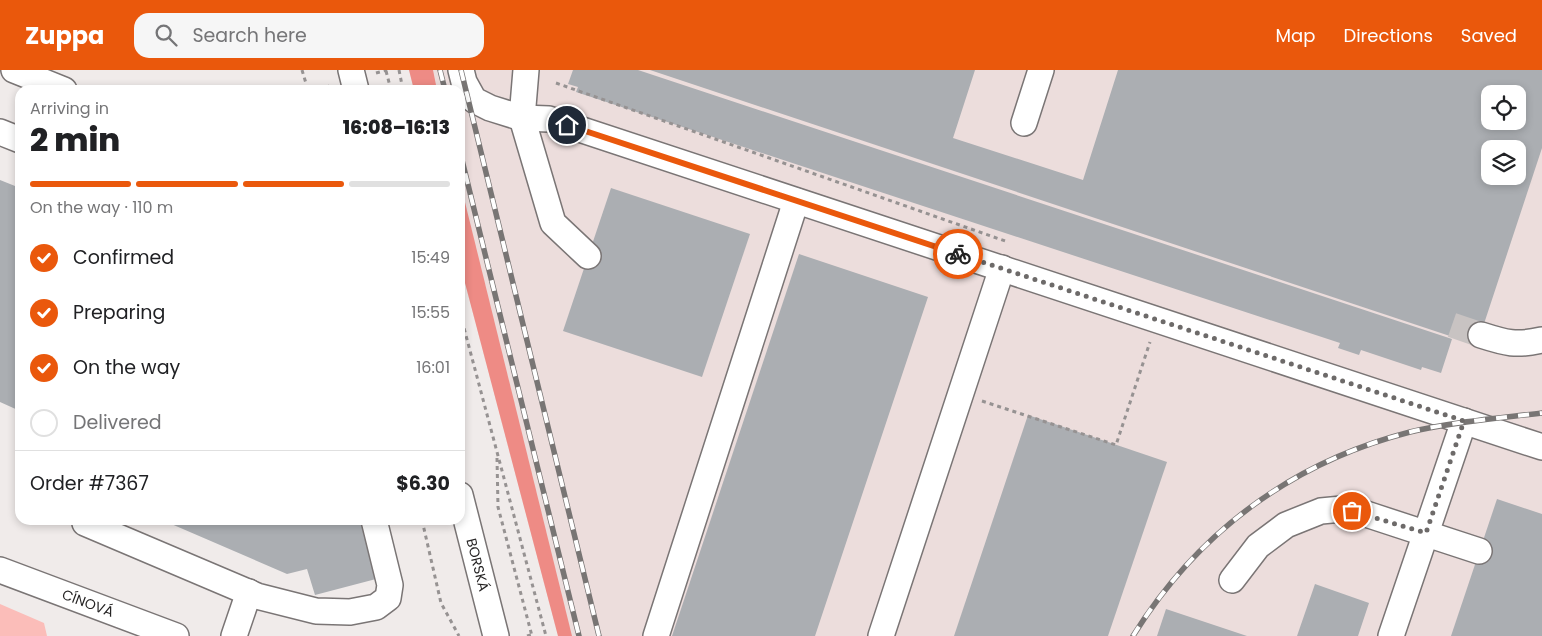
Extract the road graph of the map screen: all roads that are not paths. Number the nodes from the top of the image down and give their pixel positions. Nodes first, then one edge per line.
1 (14, 70) edge
2 (351, 70) edge
3 (461, 70) edge
4 (526, 70) edge
5 (1041, 70) edge
6 (52, 85) edge
7 (355, 85) edge
8 (522, 118) junction
9 (1024, 123) dead end
10 (0, 132) edge
11 (15, 138) edge
12 (796, 201) junction
13 (588, 256) dead end
14 (1002, 268) junction
15 (1481, 335) tunnel mouth
16 (1542, 340) edge
17 (1464, 421) junction
18 (1541, 442) edge
19 (465, 515) edge
20 (87, 525) edge
21 (375, 525) edge
22 (1426, 533) junction
23 (1479, 551) dead end
24 (0, 570) edge
25 (1232, 580) dead end
26 (249, 592) junction
27 (176, 636) edge
28 (234, 636) edge
29 (496, 636) edge
30 (656, 636) edge
31 (881, 636) edge
32 (1391, 636) edge

1 - 6 street
2 - 7 street
3 - 8 street
4 - 8 street
5 - 9 street
8 - 12 street
8 - 13 street
10 - 11 street
12 - 14 street
12 - 30 street
14 - 17 street
14 - 31 street
15 - 16 street
17 - 18 street
17 - 22 street
19 - 29 street, BORSKÁ
20 - 26 street
21 - 26 street
22 - 23 street
22 - 25 street
22 - 32 street
24 - 27 street, CÍNOVÁ
26 - 28 street

